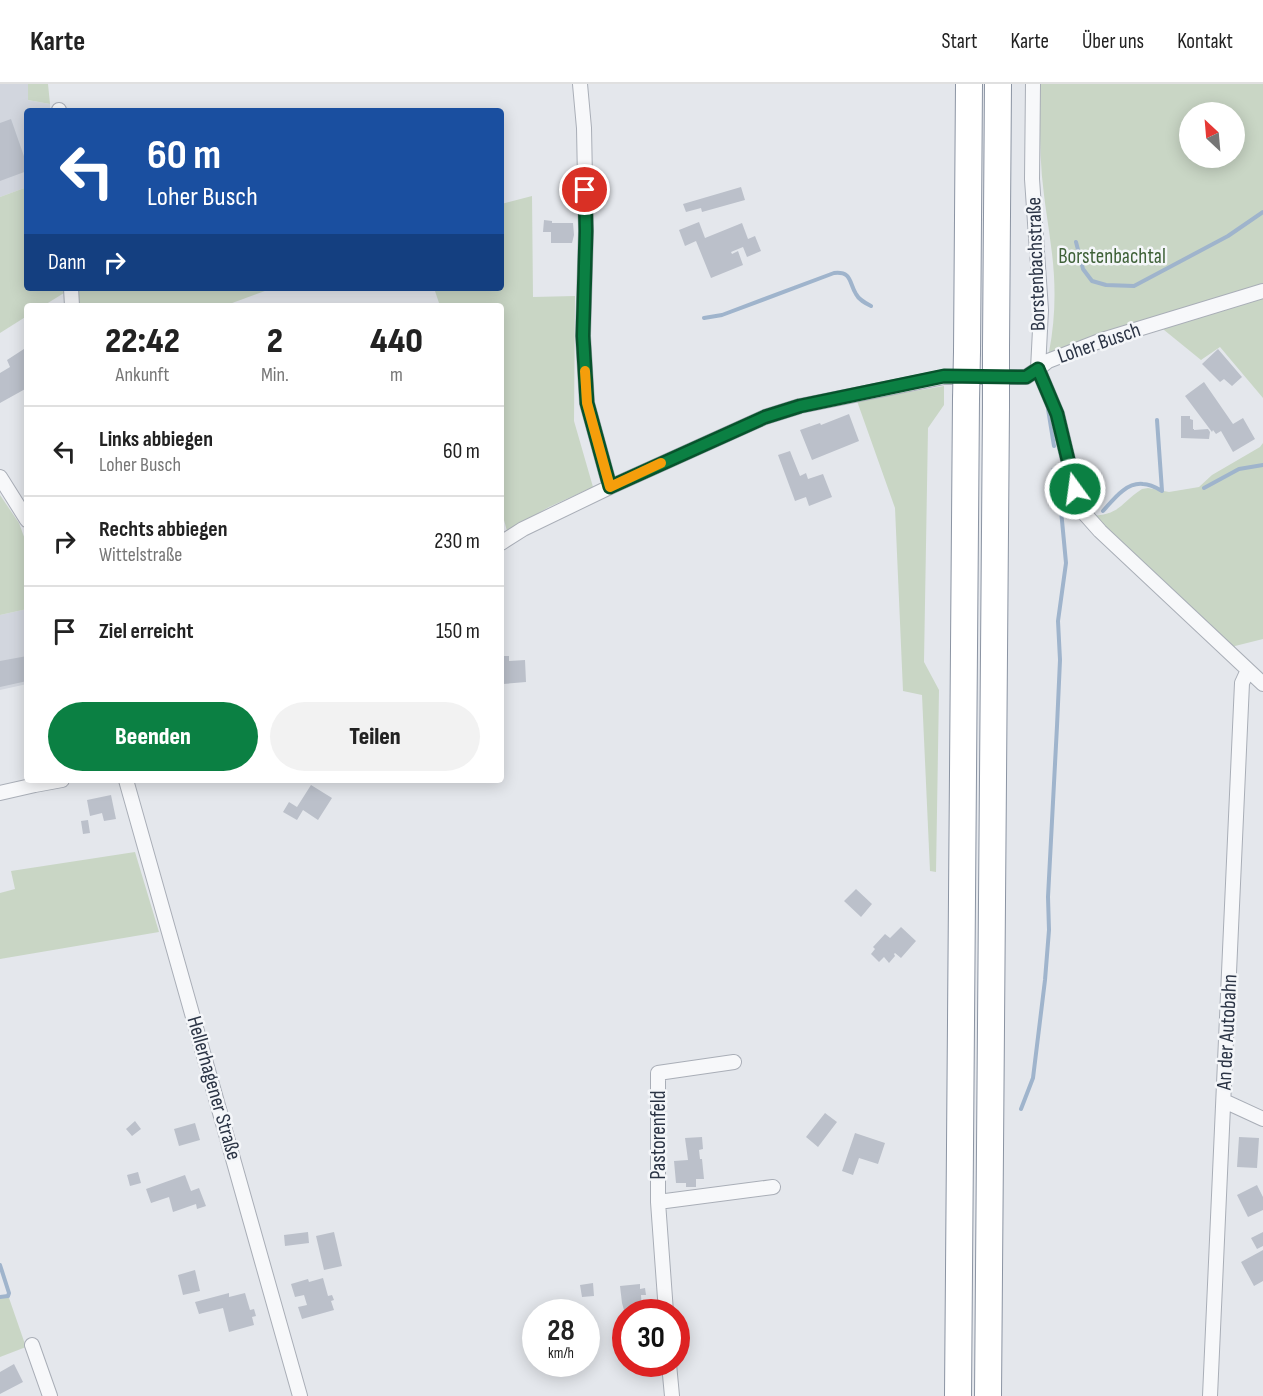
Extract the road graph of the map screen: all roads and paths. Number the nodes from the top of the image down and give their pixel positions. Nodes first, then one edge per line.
1 (580, 84) edge
2 (969, 84) edge
3 (998, 84) edge
4 (1033, 84) edge
5 (1263, 291) edge
6 (1038, 369) junction
7 (0, 477) edge
8 (610, 487) junction
9 (24, 515) edge
10 (504, 541) edge
11 (1248, 670) junction
12 (1263, 684) edge
13 (42, 783) edge
14 (127, 783) edge
15 (0, 793) edge
16 (734, 1062) dead end
17 (1224, 1101) junction
18 (1263, 1119) edge
19 (772, 1187) dead end
20 (658, 1202) junction
21 (665, 1299) edge
22 (32, 1345) dead end
23 (670, 1377) edge
24 (50, 1396) edge
25 (300, 1396) edge
26 (672, 1396) edge
27 (958, 1396) edge
28 (988, 1396) edge
29 (1210, 1396) edge

1 - 8 street
2 - 27 highway, bridge
3 - 28 highway, bridge
4 - 6 street, Borstenbachstraße
5 - 6 street, Loher Busch
6 - 8 street, Loher Busch
6 - 11 street, Borstenbachstraße
7 - 9 street
8 - 10 street, Loher Busch
11 - 12 street, Borstenbachstraße
11 - 17 street, An der Autobahn
13 - 15 street
14 - 25 street, Hellerhagener Straße
16 - 20 street, Pastorenfeld
17 - 18 street
17 - 29 street, An der Autobahn
19 - 20 street, Pastorenfeld
20 - 21 street, Pastorenfeld
22 - 24 street
23 - 26 street

